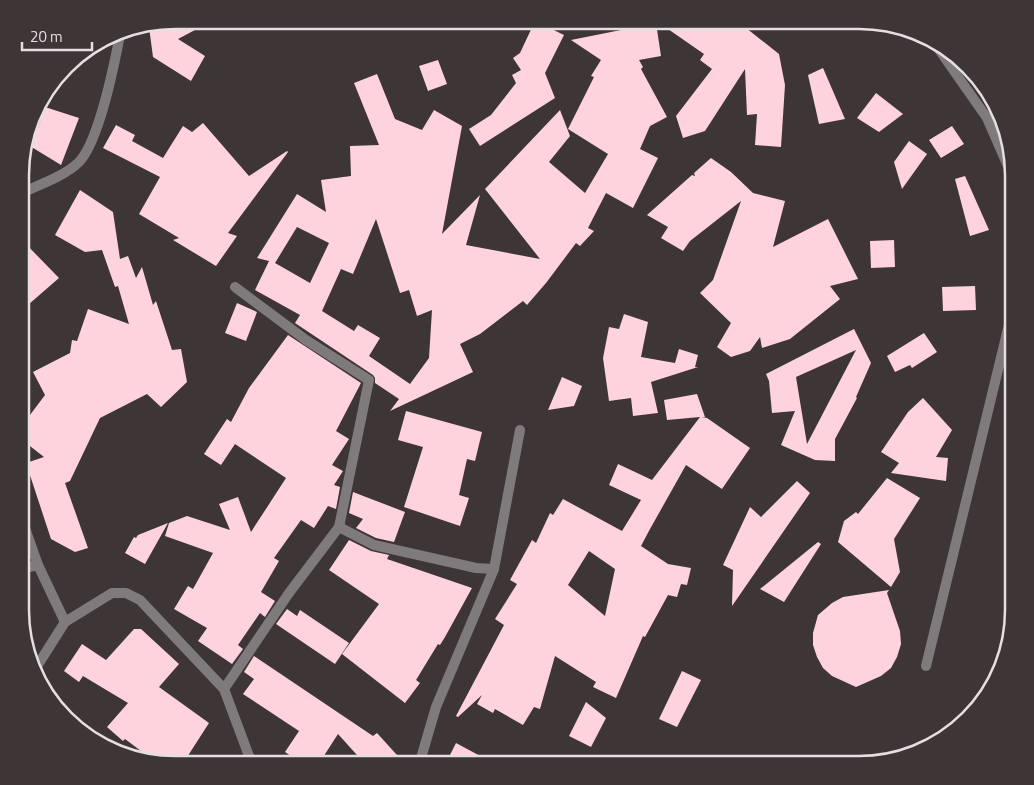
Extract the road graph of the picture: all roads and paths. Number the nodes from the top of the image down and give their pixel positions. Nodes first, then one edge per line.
1 (119, 40) edge
2 (943, 55) edge
3 (1004, 156) edge
4 (29, 190) edge
5 (236, 287) dead end
6 (1005, 341) edge
7 (520, 430) dead end
8 (338, 527) junction
9 (29, 540) edge
10 (38, 565) junction
11 (29, 567) edge
12 (494, 569) junction
13 (65, 622) junction
14 (39, 663) edge
15 (926, 666) dead end
16 (224, 689) junction
17 (249, 756) edge
18 (422, 756) edge

1 - 4 street
2 - 3 street
5 - 8 street
6 - 15 street
7 - 12 street
8 - 12 street
8 - 16 street
9 - 10 street
10 - 11 street
10 - 13 street
12 - 18 street
13 - 14 street
13 - 16 street
16 - 17 street

